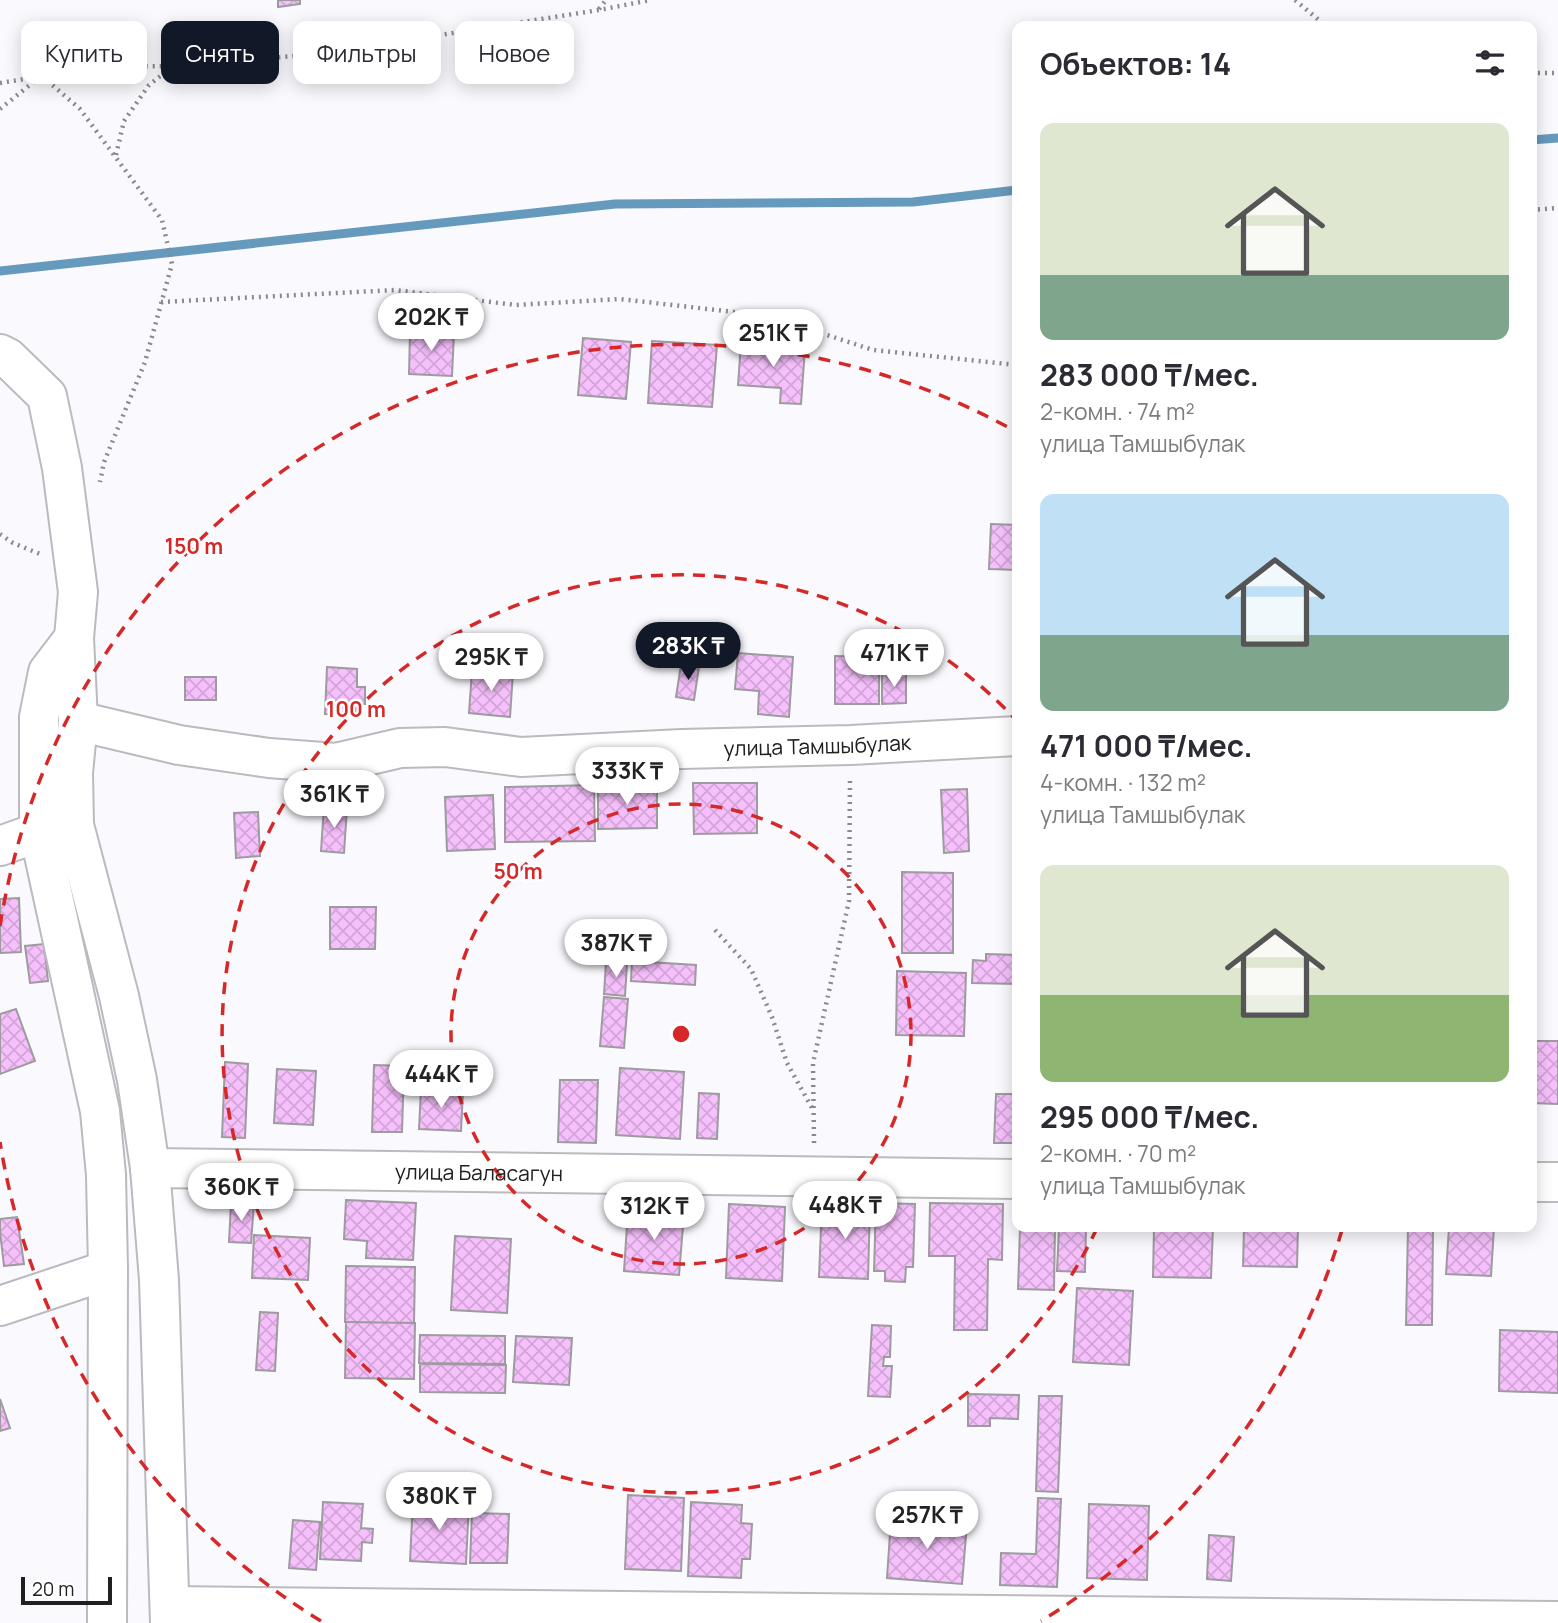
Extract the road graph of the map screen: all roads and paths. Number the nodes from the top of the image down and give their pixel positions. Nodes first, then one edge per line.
1 (606, 0) edge
2 (652, 0) edge
3 (1295, 0) edge
4 (599, 10) junction
5 (1320, 21) edge
6 (279, 57) edge
7 (1537, 72) edge
8 (1558, 73) edge
9 (161, 76) edge
10 (21, 80) edge
11 (0, 83) edge
12 (32, 84) edge
13 (51, 84) edge
14 (0, 109) edge
15 (116, 156) junction
16 (1558, 208) edge
17 (1537, 210) edge
18 (162, 302) junction
19 (0, 354) edge
20 (1012, 364) edge
21 (99, 488) dead end
22 (74, 638) junction
23 (78, 721) junction
24 (1012, 736) edge
25 (851, 745) junction
26 (56, 829) junction
27 (0, 846) edge
28 (715, 930) dead end
29 (814, 1111) junction
30 (150, 1168) junction
31 (815, 1177) junction
32 (1012, 1179) edge
33 (1537, 1182) edge
34 (1558, 1182) edge
35 (108, 1270) junction
36 (0, 1306) edge
37 (170, 1614) edge
38 (1558, 1621) edge
39 (107, 1623) edge

1 - 4 path
2 - 4 path
3 - 5 path
4 - 6 path
7 - 8 path
9 - 15 path
10 - 11 path
12 - 14 path
13 - 15 path
15 - 18 path
16 - 17 path
18 - 20 path
18 - 21 path
19 - 22 street
22 - 23 street
22 - 26 street
23 - 25 street, улица Тамшыбулак
23 - 26 street
24 - 25 street, улица Тамшыбулак
25 - 29 path
26 - 27 street
26 - 30 street
26 - 35 street
28 - 29 path
29 - 31 path
30 - 31 street, улица Баласагун
30 - 37 street
31 - 32 street, улица Баласагун
33 - 34 street
35 - 36 street
35 - 39 street
37 - 38 street

